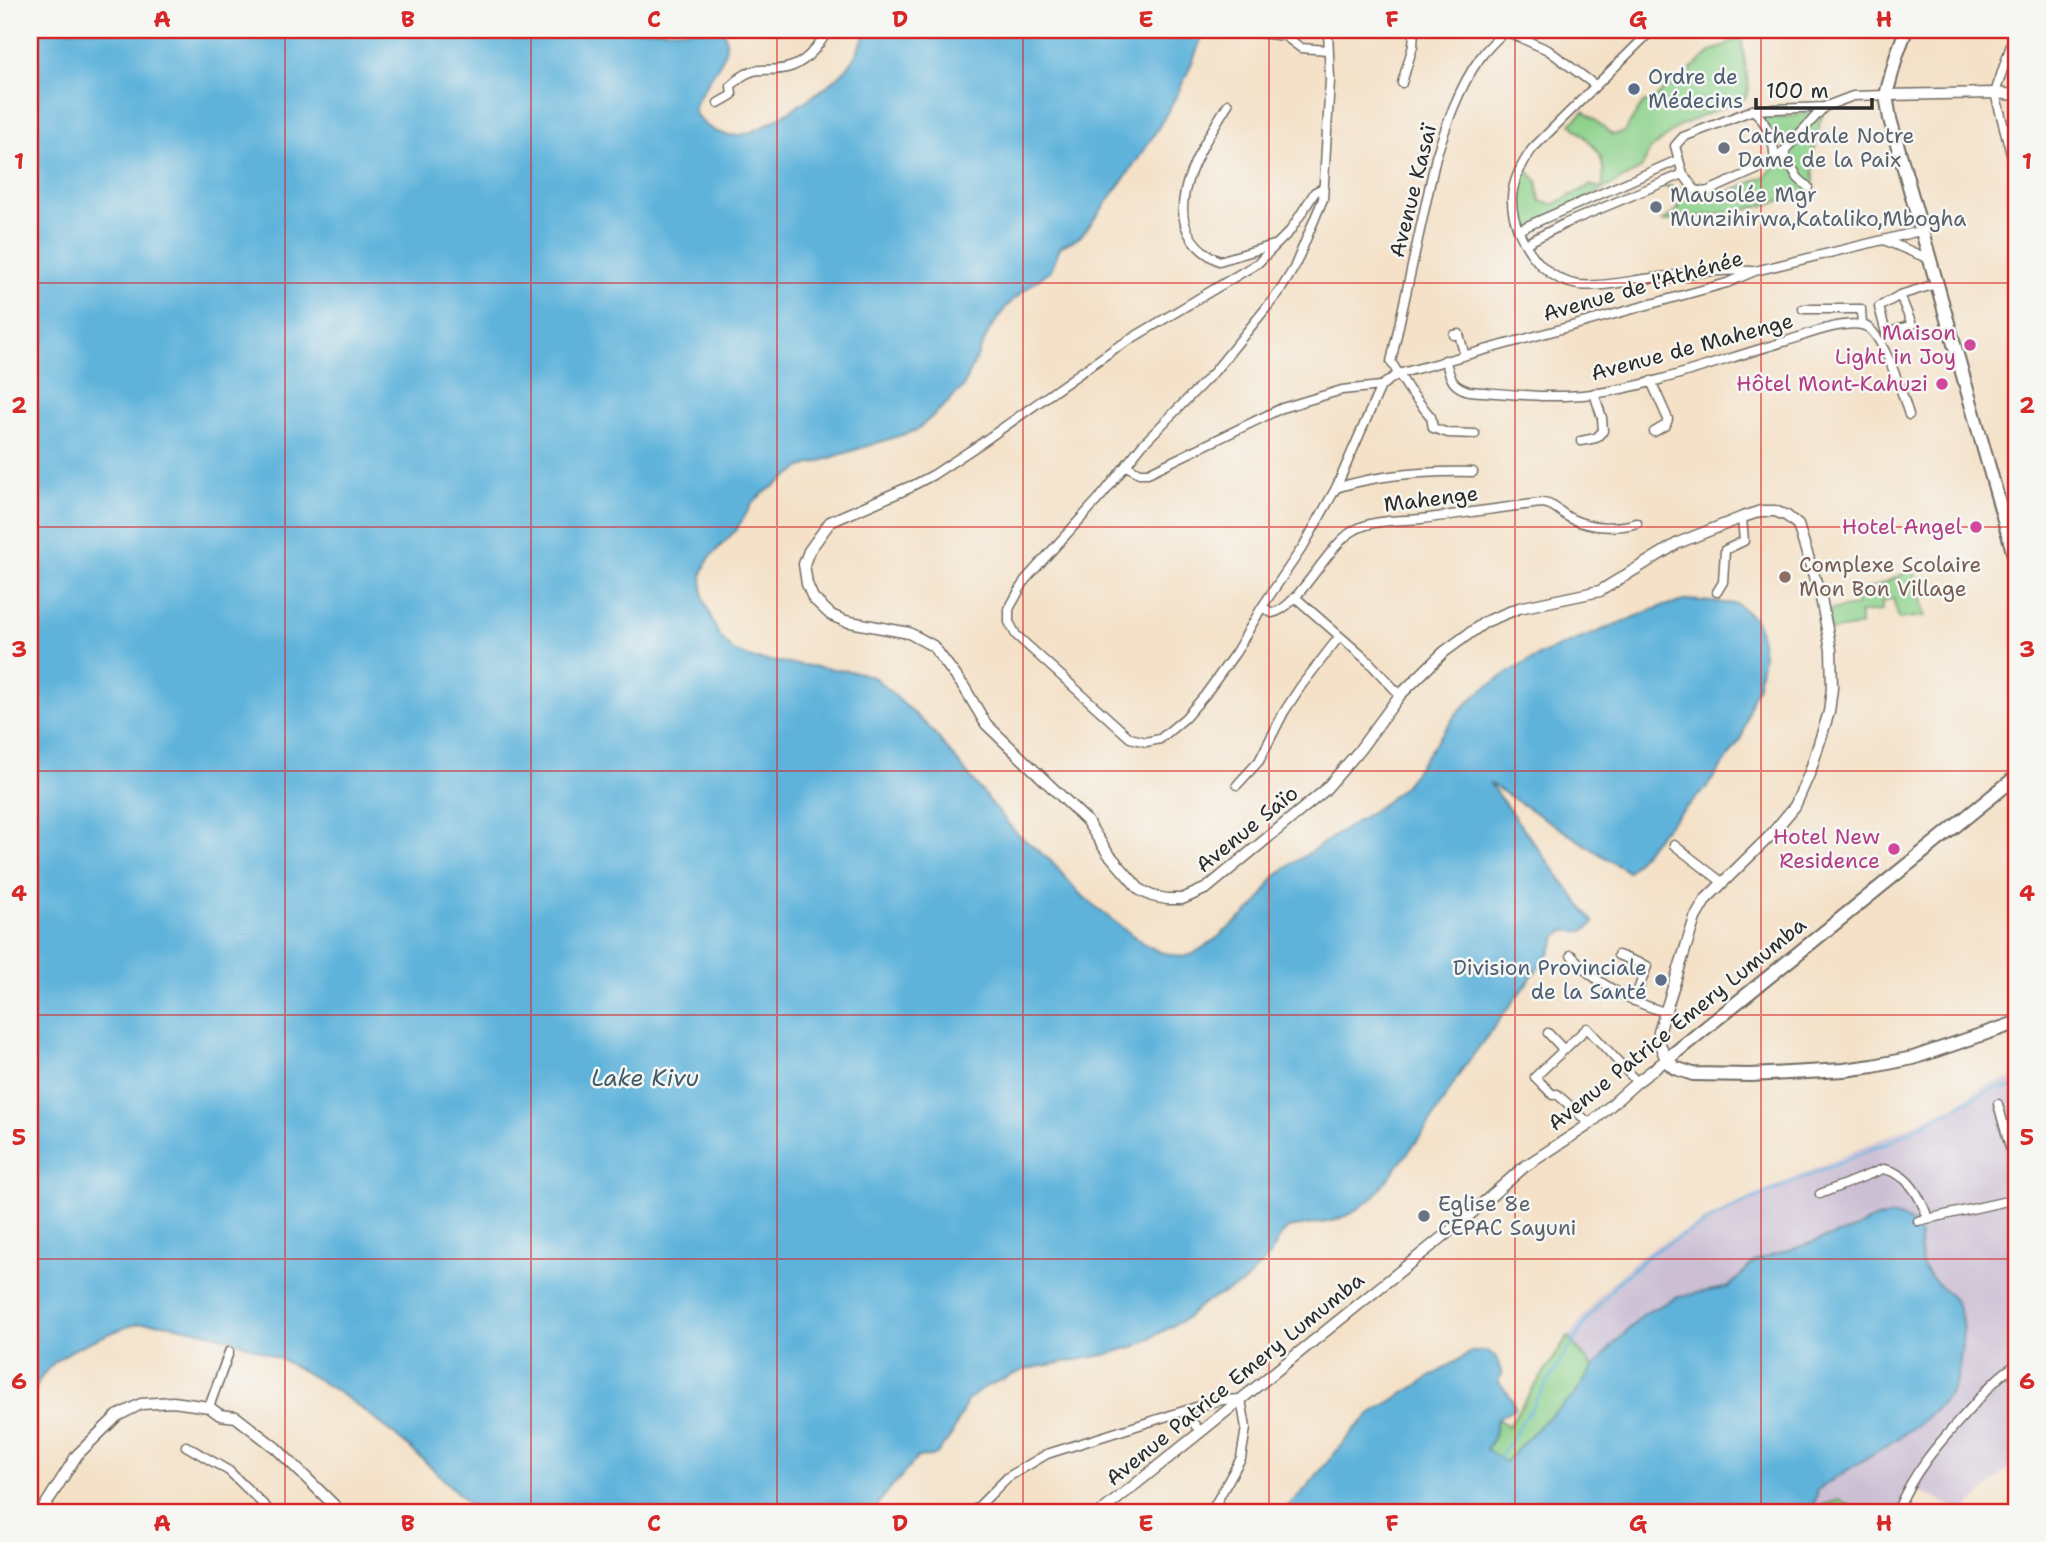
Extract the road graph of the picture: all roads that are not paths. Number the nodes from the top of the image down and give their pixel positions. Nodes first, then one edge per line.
1 (828, 30) edge
2 (1248, 30) edge
3 (1328, 30) edge
4 (1414, 30) edge
5 (1504, 30) edge
6 (1652, 30) edge
7 (1906, 30) edge
8 (2016, 30) edge
9 (1328, 50) junction
10 (1402, 83) dead end
11 (1595, 85) junction
12 (1995, 93) junction
13 (1886, 95) junction
14 (2016, 95) edge
15 (718, 103) dead end
16 (1228, 104) dead end
17 (1824, 107) junction
18 (1753, 110) junction
19 (1784, 153) junction
20 (1678, 160) junction
21 (1774, 162) junction
22 (2016, 173) edge
23 (1684, 174) junction
24 (1808, 187) dead end
25 (1323, 188) junction
26 (1606, 193) junction
27 (1611, 203) junction
28 (1559, 212) junction
29 (1564, 224) junction
30 (1518, 230) junction
31 (1920, 231) junction
32 (1884, 240) junction
33 (1277, 244) junction
34 (1525, 244) junction
35 (1929, 260) junction
36 (1755, 271) junction
37 (1936, 284) junction
38 (1900, 295) junction
39 (1802, 309) dead end
40 (1862, 325) junction
41 (1454, 335) dead end
42 (1464, 353) junction
43 (1445, 360) junction
44 (1398, 374) junction
45 (1651, 381) junction
46 (1381, 386) junction
47 (1594, 393) junction
48 (1909, 415) dead end
49 (1654, 432) dead end
50 (1475, 434) dead end
51 (1581, 440) dead end
52 (1127, 466) junction
53 (1473, 472) dead end
54 (910, 487) joint
55 (1336, 488) junction
56 (1741, 518) junction
57 (1637, 523) dead end
58 (2016, 562) edge
59 (1717, 592) dead end
60 (1295, 597) junction
61 (1262, 607) junction
62 (1339, 637) junction
63 (1400, 695) junction
64 (2016, 777) edge
65 (1237, 785) dead end
66 (1674, 845) dead end
67 (1722, 882) junction
68 (1571, 955) dead end
69 (1618, 955) dead end
70 (1634, 1001) junction
71 (1665, 1012) junction
72 (2016, 1023) edge
73 (1549, 1033) dead end
74 (1564, 1050) junction
75 (1666, 1060) junction
76 (1637, 1082) junction
77 (1998, 1104) dead end
78 (1590, 1125) junction
79 (2016, 1169) edge
80 (1820, 1194) dead end
81 (2016, 1199) edge
82 (1928, 1218) junction
83 (1918, 1220) dead end
84 (229, 1352) dead end
85 (2016, 1365) edge
86 (1241, 1399) junction
87 (209, 1407) junction
88 (1185, 1411) junction
89 (1200, 1432) junction
90 (186, 1446) dead end
91 (41, 1512) edge
92 (271, 1512) edge
93 (341, 1512) edge
94 (973, 1512) edge
95 (1101, 1512) edge
96 (1211, 1512) edge
97 (1897, 1512) edge

1 - 15 street
2 - 9 street
3 - 9 street
4 - 10 street
5 - 11 street
5 - 44 street, Avenue Kasaï
6 - 11 street
7 - 13 main road
8 - 12 street
9 - 25 street
11 - 30 street
12 - 13 street
12 - 14 street
12 - 22 street
13 - 17 street
13 - 31 main road
16 - 33 street
17 - 18 street
17 - 19 street
18 - 20 street
18 - 21 street
19 - 21 street
19 - 24 street
20 - 23 street
20 - 26 street
21 - 23 street
23 - 27 street
25 - 33 street, Avenue Saïo
25 - 52 street
26 - 27 street
26 - 28 street
27 - 29 street
28 - 29 street
28 - 30 street
29 - 34 street
30 - 34 street
31 - 32 street, Avenue de l'Athénée
31 - 35 main road
32 - 35 street
32 - 36 street, Avenue de l'Athénée
33 - 54 street, Avenue Saïo
34 - 36 street
35 - 37 main road
36 - 42 street, Avenue de l'Athénée
37 - 38 street
37 - 58 main road
38 - 38 street
39 - 40 street
40 - 45 street, Avenue de Mahenge
40 - 48 street
41 - 42 street
42 - 43 street, Avenue de l'Athénée
43 - 44 street, Avenue de l'Athénée
43 - 47 street, Avenue de Mahenge
44 - 46 street, Avenue de l'Athénée
44 - 50 street
45 - 47 street, Avenue de Mahenge
45 - 49 street
46 - 52 street
46 - 55 street
47 - 51 street
52 - 61 street
53 - 55 street
54 - 63 street, Avenue Saïo
55 - 61 street
56 - 59 street
56 - 63 street, Avenue Saïo
56 - 67 street, Avenue Saïo
57 - 60 street, Mahenge
60 - 61 street, Mahenge
60 - 62 street
62 - 63 street
62 - 65 street
64 - 75 main road, Avenue Patrice Emery Lumumba
66 - 67 street
67 - 71 street, Avenue Saïo
68 - 70 street
69 - 70 street
70 - 71 street
71 - 75 street, Avenue Saïo
72 - 75 main road
73 - 74 street
74 - 76 street
74 - 78 street
75 - 76 street, Avenue Patrice Emery Lumumba
76 - 78 street, Avenue Patrice Emery Lumumba
77 - 79 street
78 - 86 street, Avenue Patrice Emery Lumumba
80 - 82 street
81 - 82 street
82 - 83 street
84 - 87 street
85 - 97 street
86 - 88 street
86 - 89 street, Avenue Patrice Emery Lumumba
86 - 96 street
87 - 91 street
87 - 93 street
88 - 89 street
88 - 94 street
89 - 95 street, Avenue Patrice Emery Lumumba
90 - 92 street

